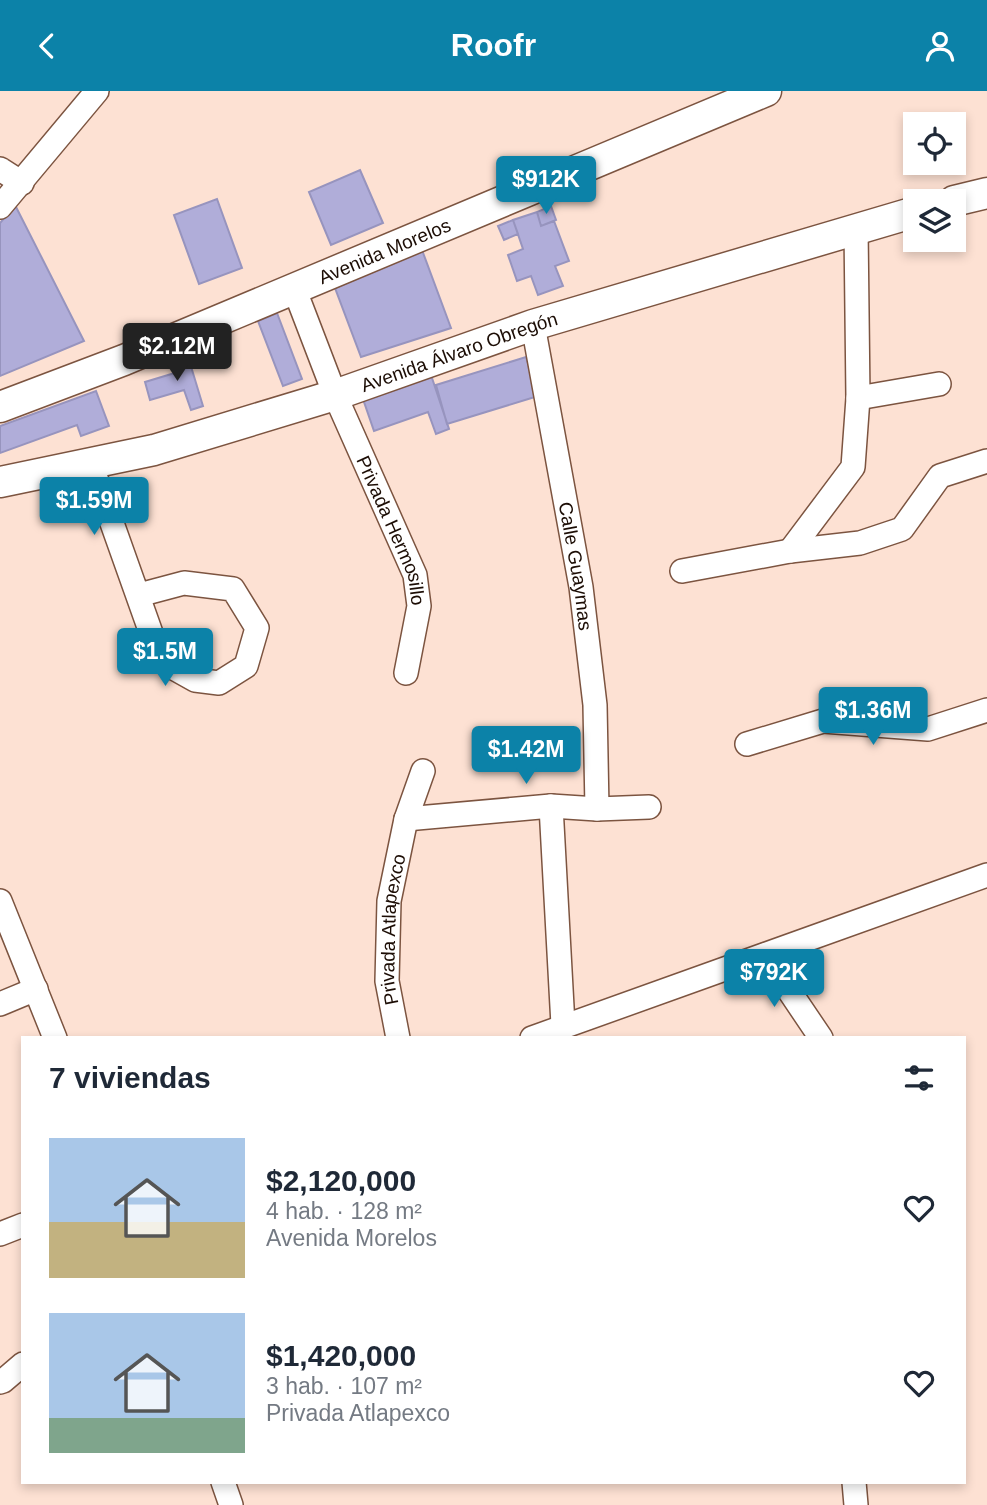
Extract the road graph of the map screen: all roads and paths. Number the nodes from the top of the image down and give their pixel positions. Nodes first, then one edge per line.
1 (97, 91) edge
2 (766, 91) edge
3 (0, 169) edge
4 (22, 183) junction
5 (987, 193) edge
6 (966, 198) edge
7 (0, 207) edge
8 (903, 215) edge
9 (856, 228) junction
10 (294, 288) junction
11 (534, 325) junction
12 (939, 383) dead end
13 (335, 395) junction
14 (858, 398) junction
15 (0, 407) edge
16 (987, 461) edge
17 (91, 464) junction
18 (0, 482) edge
19 (790, 551) junction
20 (682, 571) dead end
21 (139, 595) junction
22 (406, 673) dead end
23 (987, 710) edge
24 (747, 744) dead end
25 (423, 771) dead end
26 (551, 806) junction
27 (649, 807) dead end
28 (597, 810) junction
29 (406, 819) junction
30 (987, 875) edge
31 (0, 901) edge
32 (765, 955) junction
33 (37, 989) junction
34 (0, 1004) edge
35 (564, 1025) junction
36 (54, 1036) edge
37 (398, 1036) edge
38 (536, 1036) edge
39 (820, 1036) edge
40 (21, 1226) edge
41 (0, 1234) edge
42 (21, 1366) edge
43 (0, 1382) edge
44 (224, 1484) edge
45 (854, 1484) edge
46 (231, 1505) edge
47 (856, 1505) edge

1 - 4 street
2 - 10 main road, Avenida Morelos
3 - 4 street
4 - 7 street
5 - 6 main road
8 - 9 main road, Avenida Álvaro Obregón
9 - 11 main road, Avenida Álvaro Obregón
9 - 14 street
10 - 13 street, Privada Hermosillo
10 - 15 main road, Avenida Morelos
11 - 13 main road, Avenida Álvaro Obregón
11 - 28 street, Calle Guaymas
12 - 14 street
13 - 17 main road, Avenida Álvaro Obregón
13 - 22 street, Privada Hermosillo
14 - 19 street
16 - 19 street
17 - 18 main road, Avenida Álvaro Obregón
17 - 21 street
19 - 20 street
21 - 21 street
23 - 24 street
25 - 29 street, Privada Atlapexco
26 - 28 street
26 - 29 street
26 - 35 street
27 - 28 street
29 - 37 street, Privada Atlapexco
30 - 32 street
31 - 33 street
32 - 35 street
32 - 39 street
33 - 34 street
33 - 36 street
35 - 38 street
40 - 41 street
42 - 43 street
44 - 46 street
45 - 47 street

